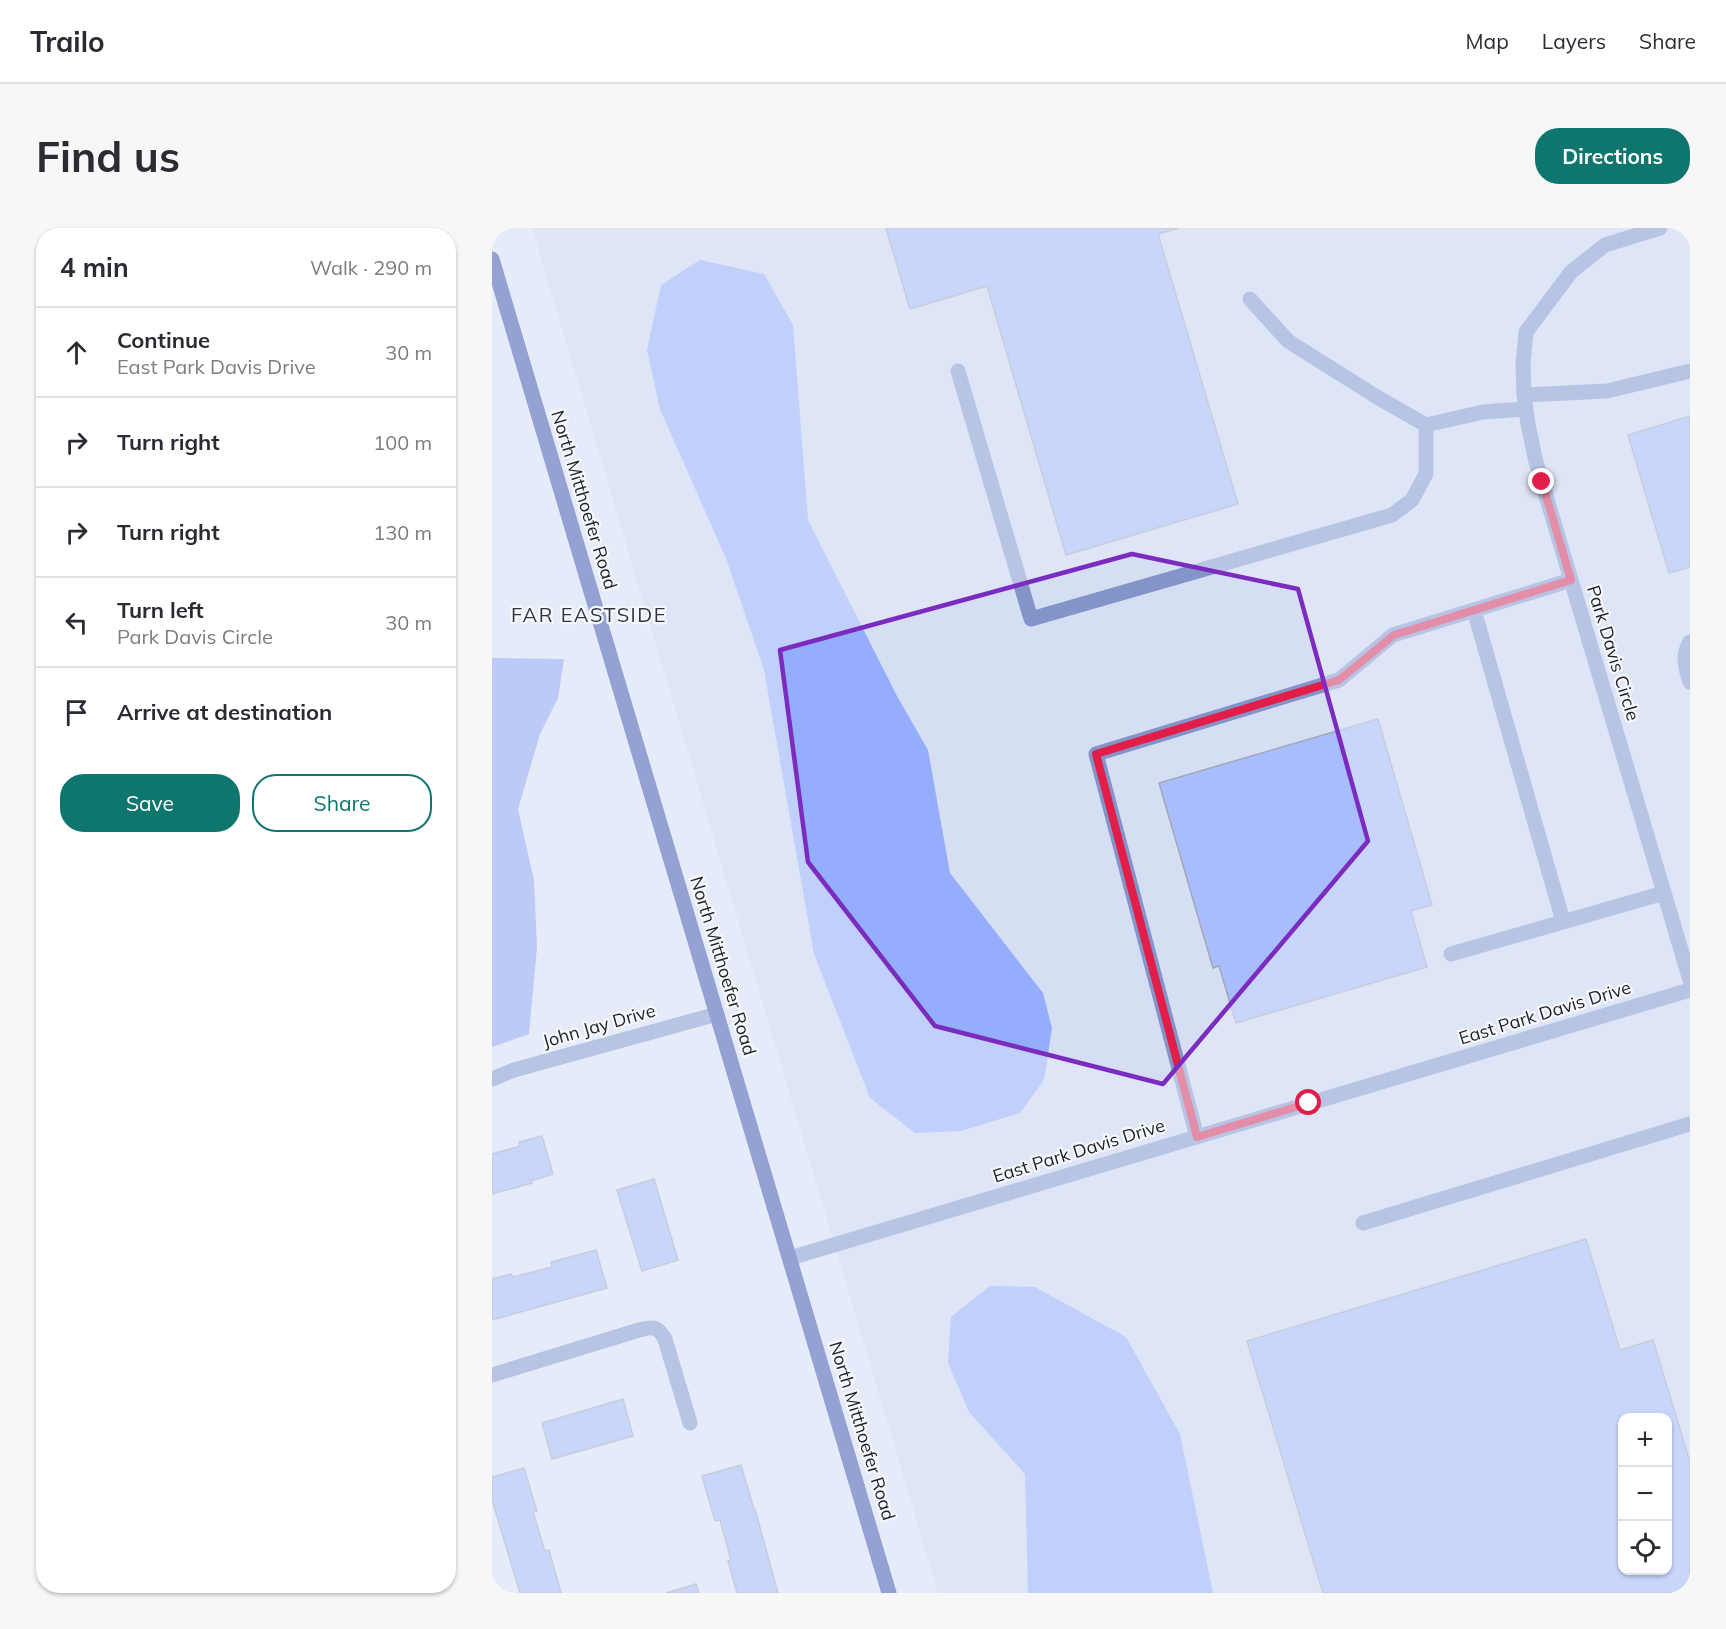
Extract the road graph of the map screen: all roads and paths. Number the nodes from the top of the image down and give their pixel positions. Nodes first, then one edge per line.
1 (1660, 228) edge
2 (492, 259) edge
3 (1250, 299) dead end
4 (958, 371) dead end
5 (1690, 371) edge
6 (1525, 402) junction
7 (1426, 425) junction
8 (1571, 580) junction
9 (1474, 610) junction
10 (1690, 642) edge
11 (1690, 682) edge
12 (1664, 893) junction
13 (1563, 921) junction
14 (1451, 954) dead end
15 (1690, 980) edge
16 (1690, 990) edge
17 (717, 1014) junction
18 (492, 1079) edge
19 (1690, 1125) edge
20 (1197, 1137) junction
21 (1363, 1223) dead end
22 (790, 1258) junction
23 (492, 1375) edge
24 (690, 1423) dead end
25 (890, 1593) edge

1 - 6 street, Park Davis Circle
2 - 17 main road, North Mitthoefer Road
3 - 7 street
4 - 7 street
5 - 6 street
6 - 7 street
6 - 8 street, Park Davis Circle
8 - 9 street
8 - 12 street, Park Davis Circle
9 - 13 street
9 - 20 street
10 - 11 street
12 - 13 street
12 - 15 street, Park Davis Circle
13 - 14 street
16 - 20 street, East Park Davis Drive
17 - 18 street, John Jay Drive
17 - 22 main road, North Mitthoefer Road
19 - 21 street
20 - 22 street, East Park Davis Drive
22 - 25 main road, North Mitthoefer Road
23 - 24 street

